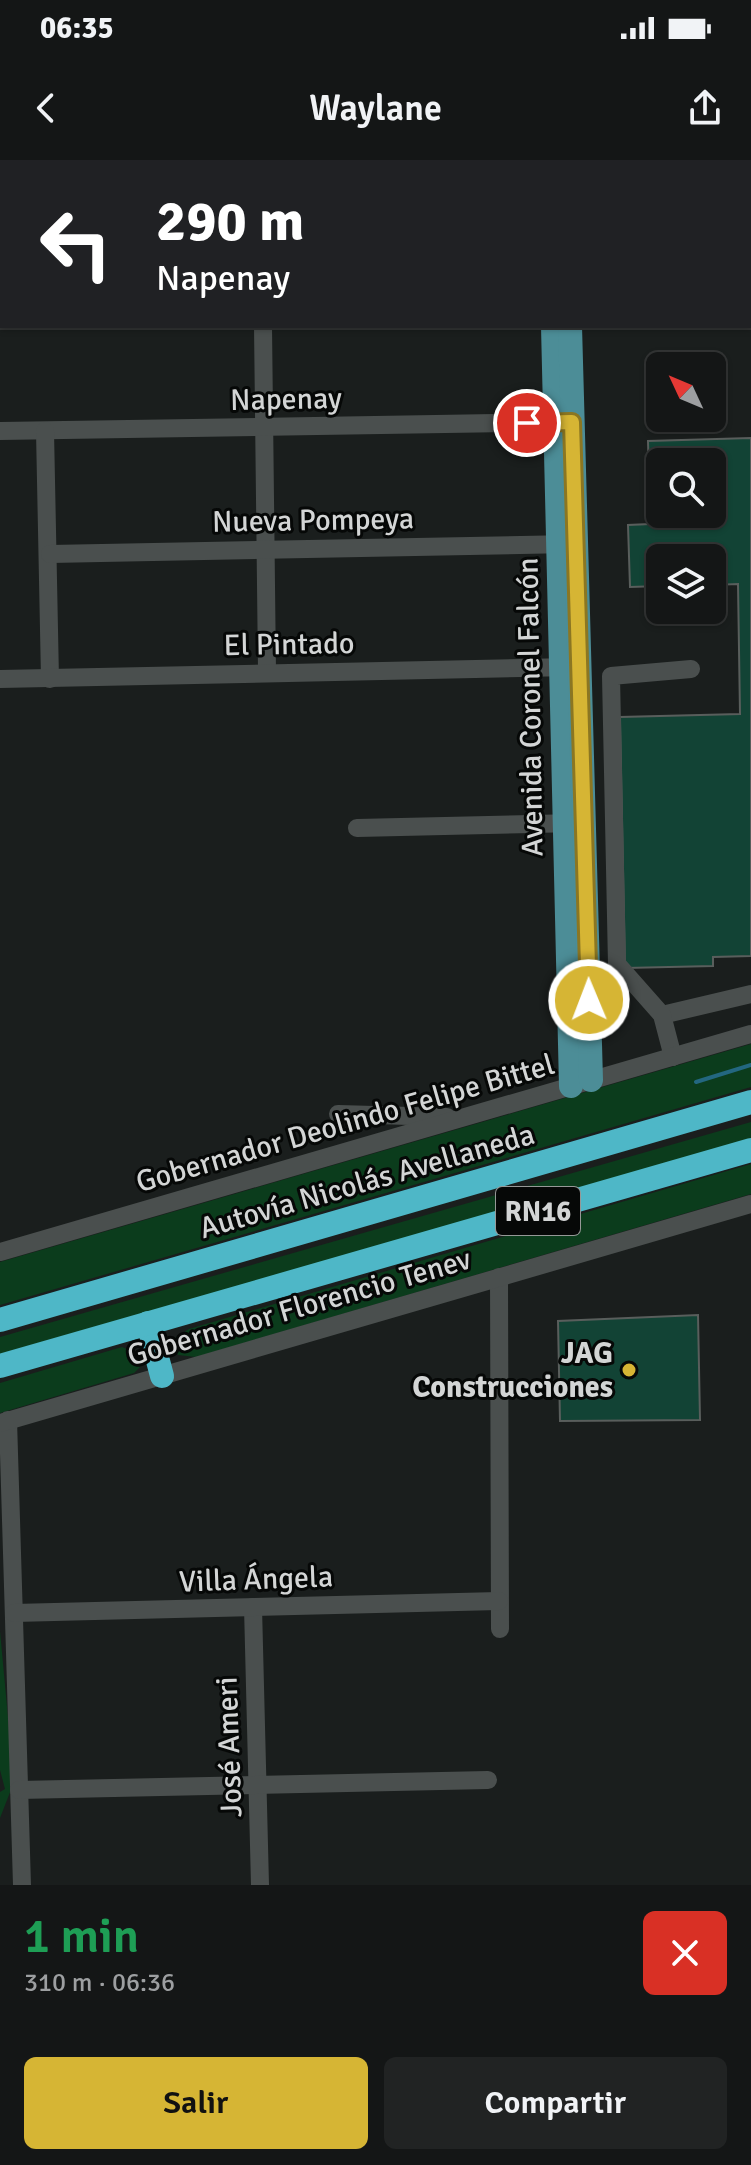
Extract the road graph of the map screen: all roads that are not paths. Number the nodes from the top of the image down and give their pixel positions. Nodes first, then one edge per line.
1 (263, 328) edge
2 (553, 328) edge
3 (570, 328) edge
4 (564, 422) junction
5 (265, 427) junction
6 (0, 431) edge
7 (45, 431) junction
8 (568, 544) junction
9 (267, 549) junction
10 (50, 554) junction
11 (571, 667) junction
12 (691, 669) dead end
13 (267, 671) junction
14 (0, 679) edge
15 (50, 679) junction
16 (575, 823) junction
17 (357, 828) dead end
18 (751, 994) edge
19 (662, 1015) junction
20 (751, 1034) edge
21 (673, 1057) junction
22 (581, 1083) junction
23 (751, 1102) edge
24 (338, 1114) dead end
25 (466, 1118) junction
26 (751, 1150) edge
27 (751, 1204) edge
28 (0, 1252) edge
29 (499, 1277) junction
30 (0, 1320) edge
31 (148, 1323) junction
32 (0, 1366) edge
33 (162, 1376) junction
34 (4, 1421) edge
35 (499, 1601) junction
36 (253, 1607) junction
37 (14, 1613) junction
38 (500, 1629) dead end
39 (488, 1780) dead end
40 (259, 1785) junction
41 (19, 1790) junction
42 (22, 1885) edge
43 (260, 1885) edge

1 - 5 street
2 - 4 main road, Avenida Coronel Falcón
3 - 4 main road, Avenida Coronel Falcón
4 - 5 street, Napenay
4 - 8 main road, Avenida Coronel Falcón
5 - 7 street, Napenay
5 - 9 street
6 - 7 street, Napenay
7 - 10 street
8 - 9 street, Nueva Pompeya
8 - 11 main road, Avenida Coronel Falcón
9 - 10 street, Nueva Pompeya
9 - 13 street
10 - 15 street
11 - 13 street, El Pintado
11 - 16 main road, Avenida Coronel Falcón
12 - 19 street
13 - 15 street, El Pintado
14 - 15 street, El Pintado
16 - 17 street
16 - 22 main road, Avenida Coronel Falcón
18 - 19 street
19 - 21 street
20 - 21 street, Gobernador Deolindo Felipe Bittel
21 - 22 street, Gobernador Deolindo Felipe Bittel
22 - 25 street, Gobernador Deolindo Felipe Bittel
23 - 30 highway, Autovía Nicolás Avellaneda / RN16
24 - 25 street
25 - 28 street, Gobernador Deolindo Felipe Bittel
26 - 31 highway, RN16
27 - 29 street, Gobernador Florencio Tenev
29 - 33 street, Gobernador Florencio Tenev
29 - 35 street
31 - 32 highway, RN16
31 - 33 highway
33 - 34 street, Gobernador Florencio Tenev
34 - 37 street
35 - 36 street, Villa Ángela
35 - 38 street
36 - 37 street, Villa Ángela
36 - 40 street, José Ameri
37 - 41 street
39 - 40 street
40 - 41 street
40 - 43 street, José Ameri
41 - 42 street

